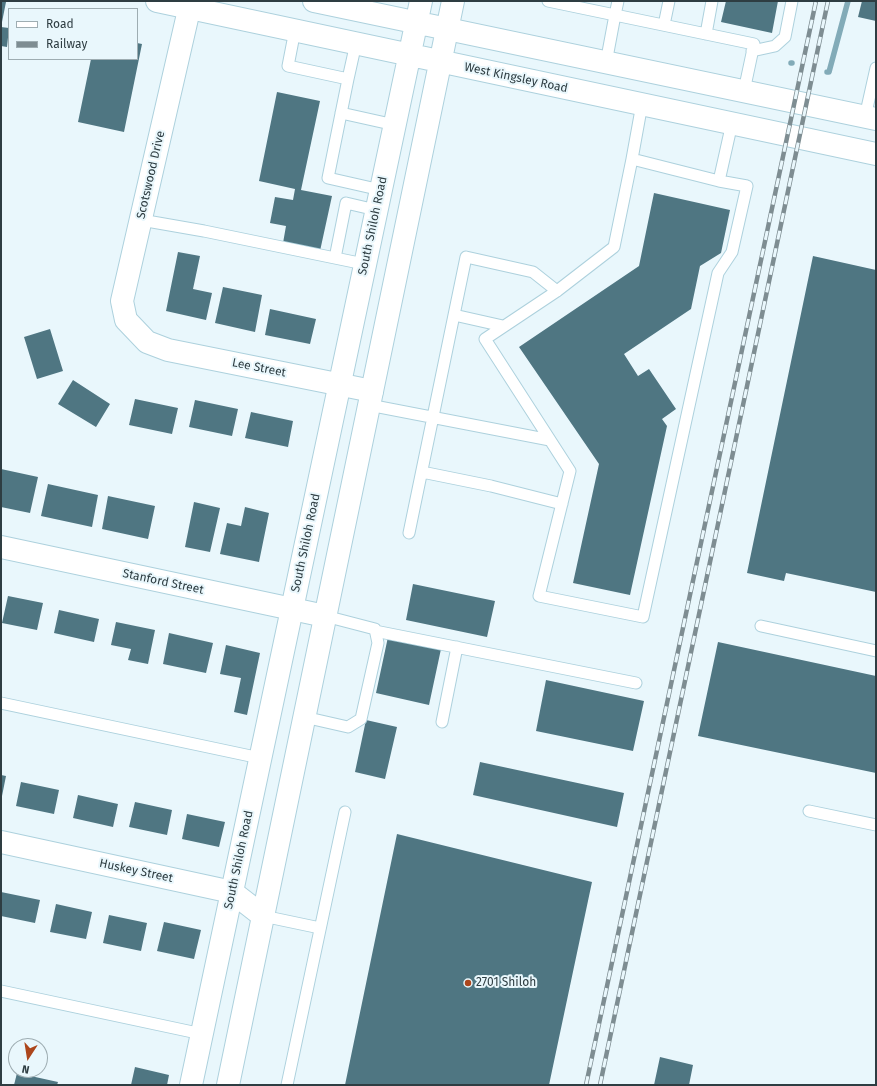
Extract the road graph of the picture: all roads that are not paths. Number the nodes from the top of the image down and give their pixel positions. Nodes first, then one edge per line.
1 (157, 1) edge
2 (314, 1) edge
3 (421, 1) edge
4 (453, 1) edge
5 (548, 1) edge
6 (618, 1) edge
7 (669, 1) edge
8 (712, 1) edge
9 (792, 1) edge
10 (564, 3) edge
11 (190, 5) edge
12 (616, 15) junction
13 (416, 23) junction
14 (664, 25) junction
15 (295, 30) junction
16 (447, 30) junction
17 (706, 34) junction
18 (356, 43) junction
19 (752, 51) junction
20 (409, 55) junction
21 (440, 62) junction
22 (606, 63) junction
23 (876, 68) edge
24 (348, 79) junction
25 (744, 91) junction
26 (642, 104) junction
27 (341, 113) junction
28 (871, 118) edge
29 (732, 123) junction
30 (395, 124) junction
31 (876, 154) edge
32 (632, 159) junction
33 (719, 181) junction
34 (378, 200) junction
35 (141, 220) junction
36 (334, 258) junction
37 (364, 264) junction
38 (557, 291) junction
39 (454, 315) junction
40 (503, 326) junction
41 (147, 342) joint
42 (339, 385) junction
43 (370, 398) junction
44 (433, 416) junction
45 (550, 440) junction
46 (422, 472) junction
47 (562, 504) junction
48 (409, 533) dead end
49 (1, 547) edge
50 (292, 609) junction
51 (325, 616) junction
52 (761, 626) dead end
53 (375, 631) junction
54 (457, 647) junction
55 (876, 652) edge
56 (636, 683) dead end
57 (1, 703) edge
58 (304, 717) junction
59 (442, 722) dead end
60 (260, 758) junction
61 (809, 811) dead end
62 (345, 812) dead end
63 (876, 825) edge
64 (1, 842) edge
65 (232, 892) junction
66 (263, 916) junction
67 (320, 928) junction
68 (1, 991) edge
69 (202, 1034) junction
70 (191, 1085) edge
71 (228, 1085) edge
72 (287, 1085) edge

1 - 11 main road, West Kingsley Road
2 - 13 main road
3 - 13 main road, South Shiloh Road
4 - 16 main road
5 - 10 lane
6 - 12 lane
7 - 14 lane
8 - 17 lane
9 - 19 lane
10 - 12 lane
11 - 15 main road, West Kingsley Road
11 - 35 main road, Scotswood Drive
12 - 14 lane
12 - 22 lane
13 - 16 main road
13 - 20 main road, South Shiloh Road
14 - 17 lane
15 - 18 main road, West Kingsley Road
15 - 24 lane
16 - 21 main road
16 - 22 main road
17 - 19 lane
18 - 20 main road, West Kingsley Road
18 - 24 lane
19 - 25 lane
20 - 21 main road, West Kingsley Road
20 - 30 main road, South Shiloh Road
21 - 26 main road, West Kingsley Road
21 - 43 main road
22 - 25 main road
23 - 28 lane
24 - 27 lane
25 - 28 main road
25 - 29 main road
26 - 29 main road, West Kingsley Road
26 - 32 lane
27 - 30 lane
27 - 34 lane
29 - 31 main road, West Kingsley Road
29 - 33 lane
30 - 34 main road, South Shiloh Road
32 - 33 lane
32 - 38 lane
33 - 47 lane
34 - 36 lane
34 - 37 main road, South Shiloh Road
35 - 36 lane
35 - 41 main road, Scotswood Drive
36 - 37 lane
37 - 42 main road, South Shiloh Road
38 - 39 lane
38 - 40 lane
39 - 40 lane
39 - 44 lane
40 - 45 lane
41 - 42 main road, Lee Street
42 - 43 main road, Lee Street
42 - 50 main road, South Shiloh Road
43 - 44 lane
43 - 51 main road
44 - 45 lane
44 - 46 lane
45 - 47 lane
46 - 47 lane
46 - 48 lane
49 - 50 main road, Stanford Street
50 - 51 main road, Stanford Street
50 - 60 main road, South Shiloh Road
51 - 53 lane
51 - 58 main road
52 - 55 lane
53 - 54 lane
53 - 58 lane
54 - 56 lane
54 - 59 lane
57 - 60 lane
58 - 66 main road
60 - 65 main road, South Shiloh Road
61 - 63 lane
62 - 67 lane
64 - 65 main road, Huskey Street
65 - 66 main road, Huskey Street
65 - 69 main road, South Shiloh Road
66 - 67 lane
66 - 71 main road
67 - 72 lane
68 - 69 lane
69 - 70 main road, South Shiloh Road

